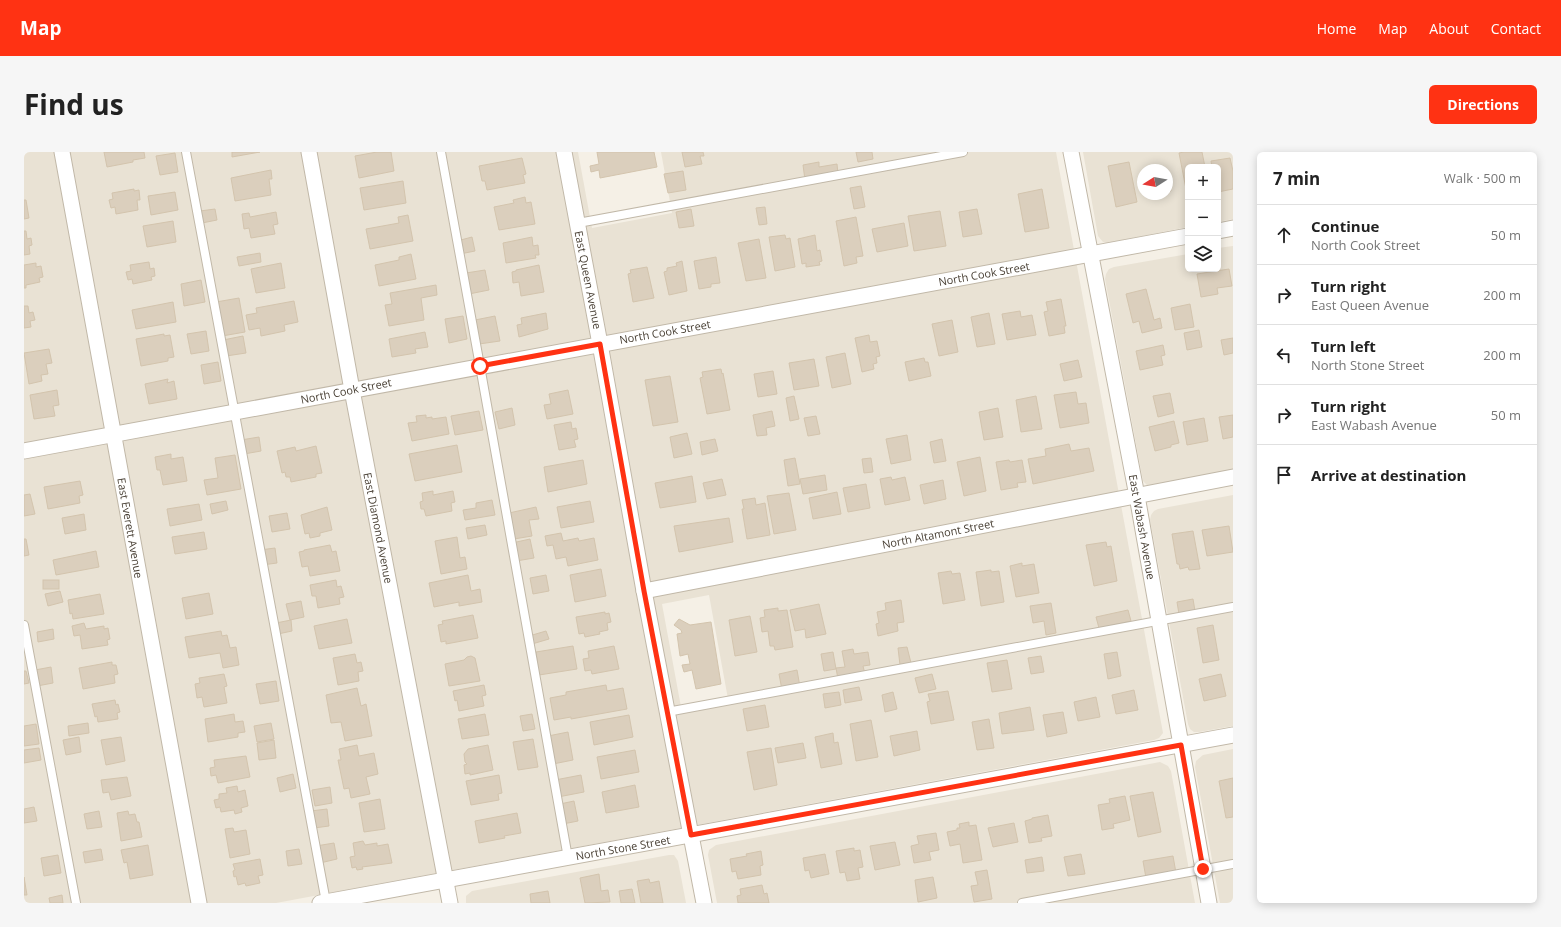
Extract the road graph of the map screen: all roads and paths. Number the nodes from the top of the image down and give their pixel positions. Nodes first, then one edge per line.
1 (62, 152) edge
2 (186, 152) edge
3 (310, 152) edge
4 (441, 152) edge
5 (564, 152) edge
6 (963, 152) edge
7 (1071, 152) edge
8 (578, 223) junction
9 (1233, 228) edge
10 (1221, 230) edge
11 (1185, 237) edge
12 (1091, 254) junction
13 (600, 344) junction
14 (480, 366) junction
15 (352, 390) junction
16 (235, 412) junction
17 (113, 435) junction
18 (24, 452) edge
19 (1233, 477) edge
20 (1137, 496) junction
21 (644, 591) junction
22 (1233, 607) edge
23 (1159, 621) junction
24 (24, 625) edge
25 (667, 712) junction
26 (1233, 736) edge
27 (1181, 745) junction
28 (691, 835) junction
29 (568, 858) junction
30 (1233, 864) edge
31 (1203, 869) junction
32 (446, 881) junction
33 (76, 903) edge
34 (199, 903) edge
35 (323, 903) edge
36 (450, 903) edge
37 (704, 903) edge
38 (1022, 903) edge
39 (1209, 903) edge

1 - 17 street, East Everett Avenue
2 - 16 lane
3 - 15 street, East Diamond Avenue
4 - 14 lane
5 - 8 street, East Queen Avenue
6 - 8 lane
7 - 12 street, East Wabash Avenue
8 - 13 street, East Queen Avenue
9 - 10 street
11 - 12 street, North Cook Street
12 - 13 street, North Cook Street
12 - 20 street, East Wabash Avenue
13 - 14 street, North Cook Street
13 - 21 street, East Queen Avenue
14 - 15 street, North Cook Street
14 - 29 lane
15 - 16 street, North Cook Street
15 - 32 street, East Diamond Avenue
16 - 17 street, North Cook Street
16 - 35 lane
17 - 18 street, North Cook Street
17 - 34 street, East Everett Avenue
19 - 20 street, North Altamont Street
20 - 21 street, North Altamont Street
20 - 23 street, East Wabash Avenue
21 - 25 street, East Queen Avenue
22 - 23 lane
23 - 25 lane
23 - 27 street, East Wabash Avenue
24 - 33 lane
25 - 28 street, East Queen Avenue
26 - 27 street, North Stone Street
27 - 28 street, North Stone Street
27 - 31 street, East Wabash Avenue
28 - 29 street, North Stone Street
28 - 37 street, East Queen Avenue
29 - 32 street, North Stone Street
30 - 31 lane
31 - 38 lane
31 - 39 street, East Wabash Avenue
32 - 35 street, North Stone Street
32 - 36 street, East Diamond Avenue

